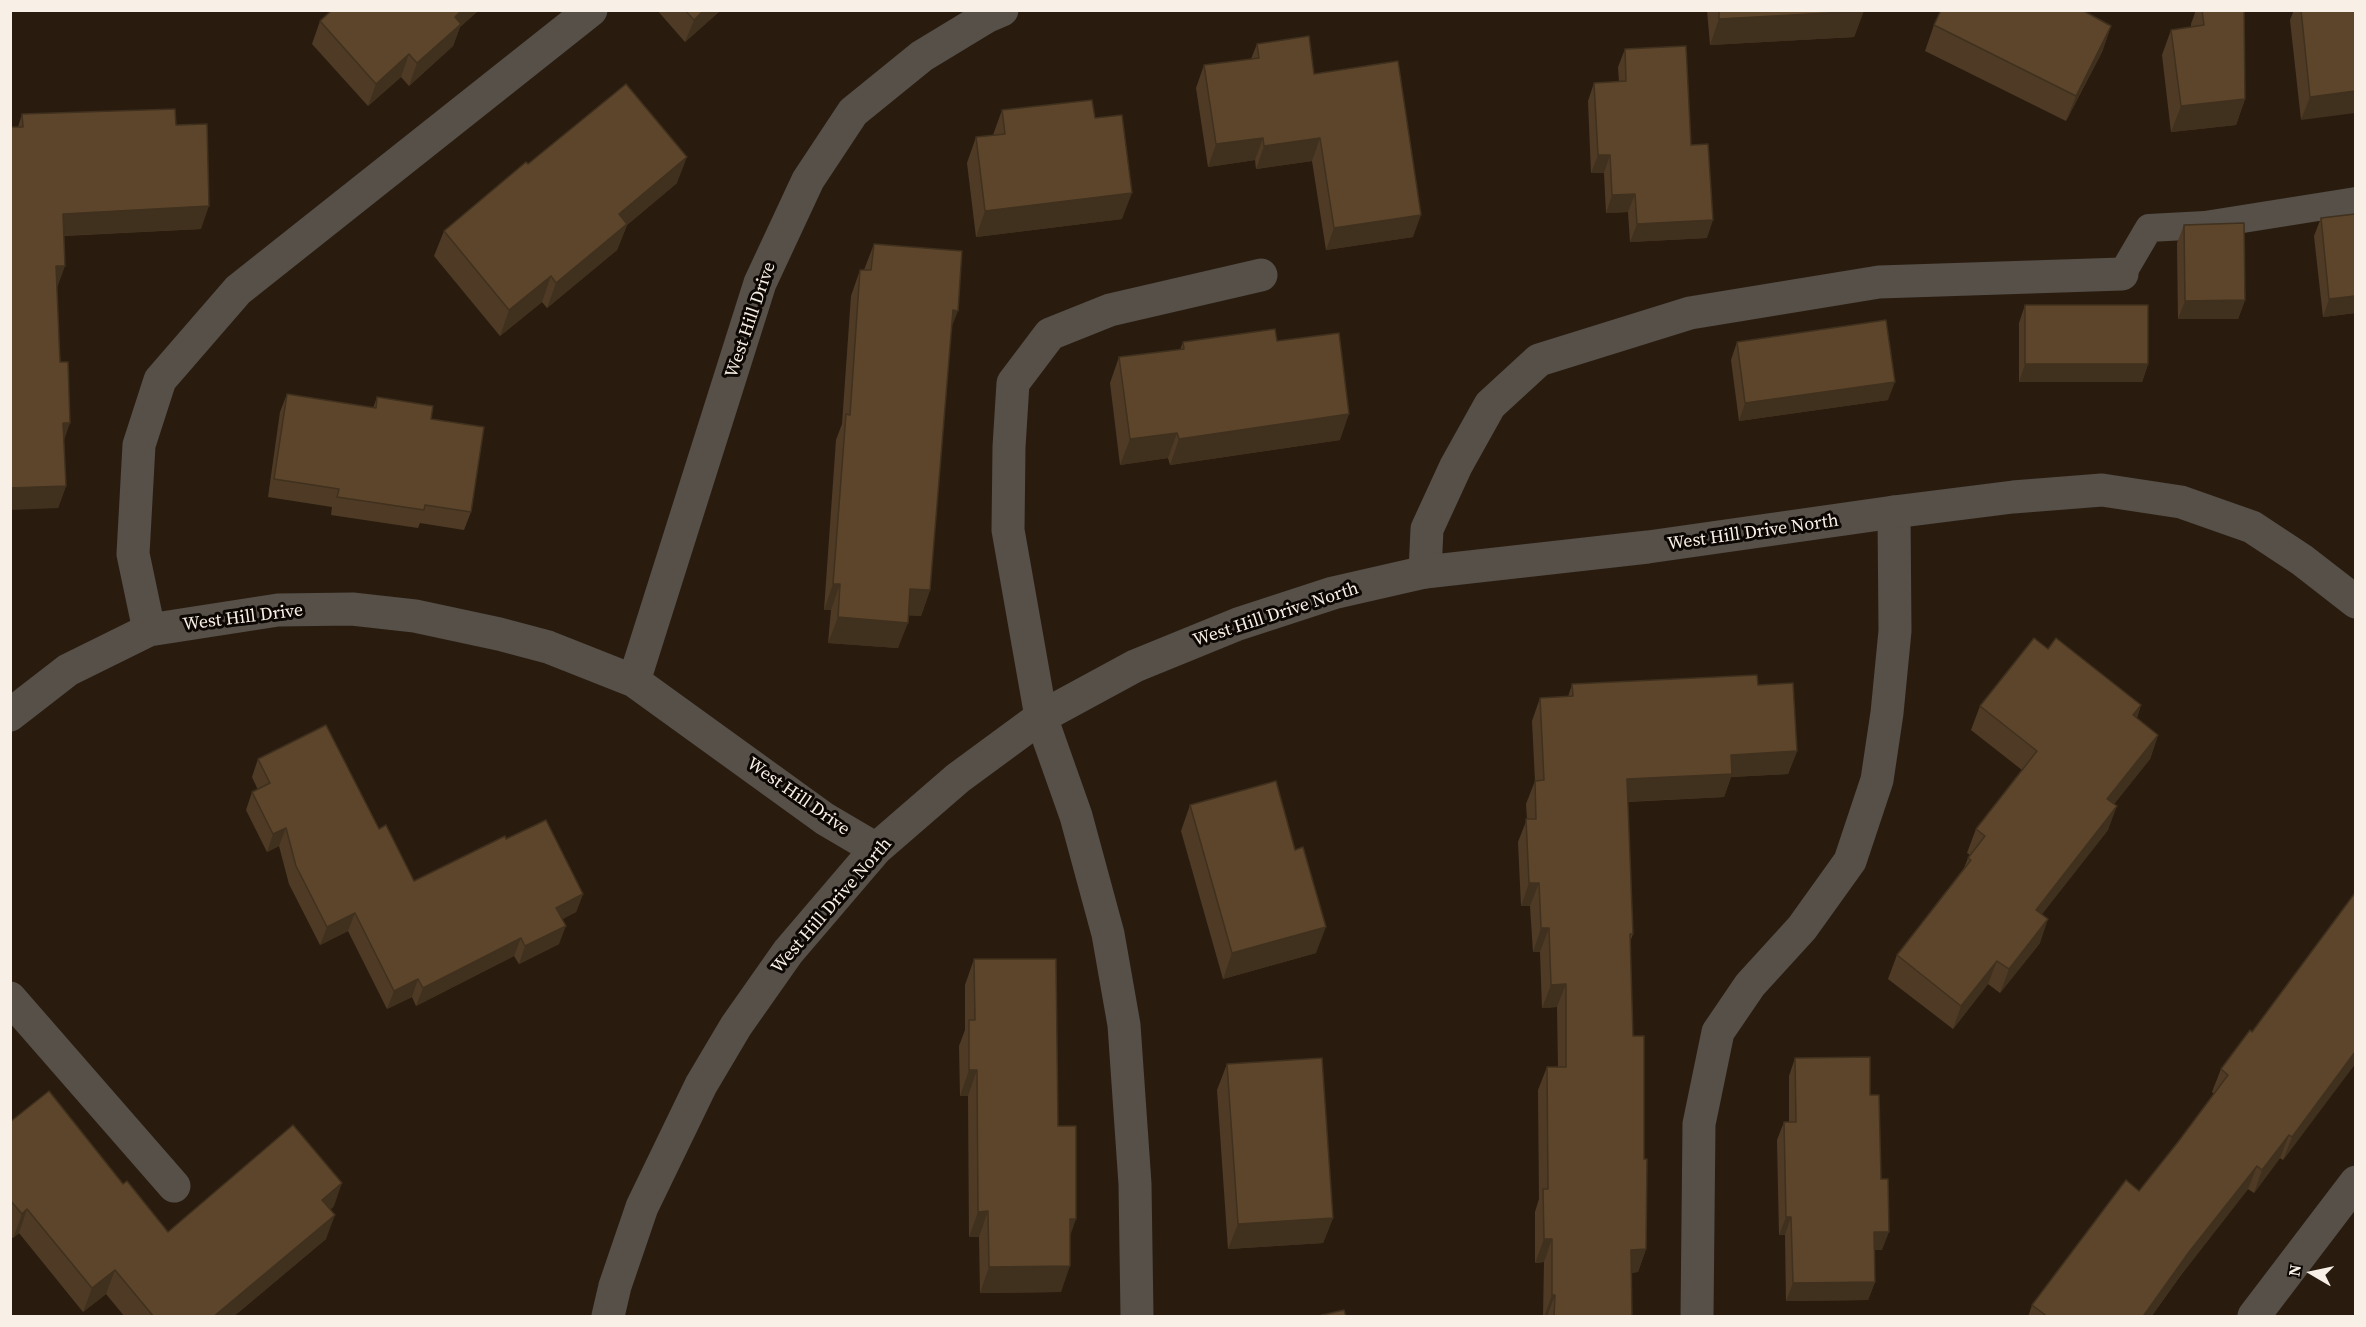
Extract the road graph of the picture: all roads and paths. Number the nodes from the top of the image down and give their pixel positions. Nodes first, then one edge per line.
1 (591, 10) edge
2 (1002, 10) edge
3 (2355, 201) edge
4 (2122, 274) joint
5 (1261, 275) dead end
6 (1894, 512) junction
7 (1425, 572) junction
8 (2355, 602) edge
9 (149, 630) junction
10 (634, 681) junction
11 (10, 715) edge
12 (1041, 717) junction
13 (876, 849) junction
14 (10, 998) edge
15 (174, 1186) dead end
16 (2351, 1199) edge
17 (608, 1317) edge
18 (1137, 1317) edge
19 (1697, 1317) edge
20 (2254, 1317) edge

1 - 9 street
2 - 10 street, West Hill Drive
3 - 4 lane
4 - 7 street
5 - 12 street
6 - 7 street, West Hill Drive North
6 - 8 street, West Hill Drive North
6 - 19 street
7 - 12 street, West Hill Drive North
9 - 10 street, West Hill Drive
9 - 11 street, West Hill Drive
10 - 13 street, West Hill Drive
12 - 13 street, West Hill Drive North
12 - 18 street
13 - 17 street, West Hill Drive North
14 - 15 street
16 - 20 street

